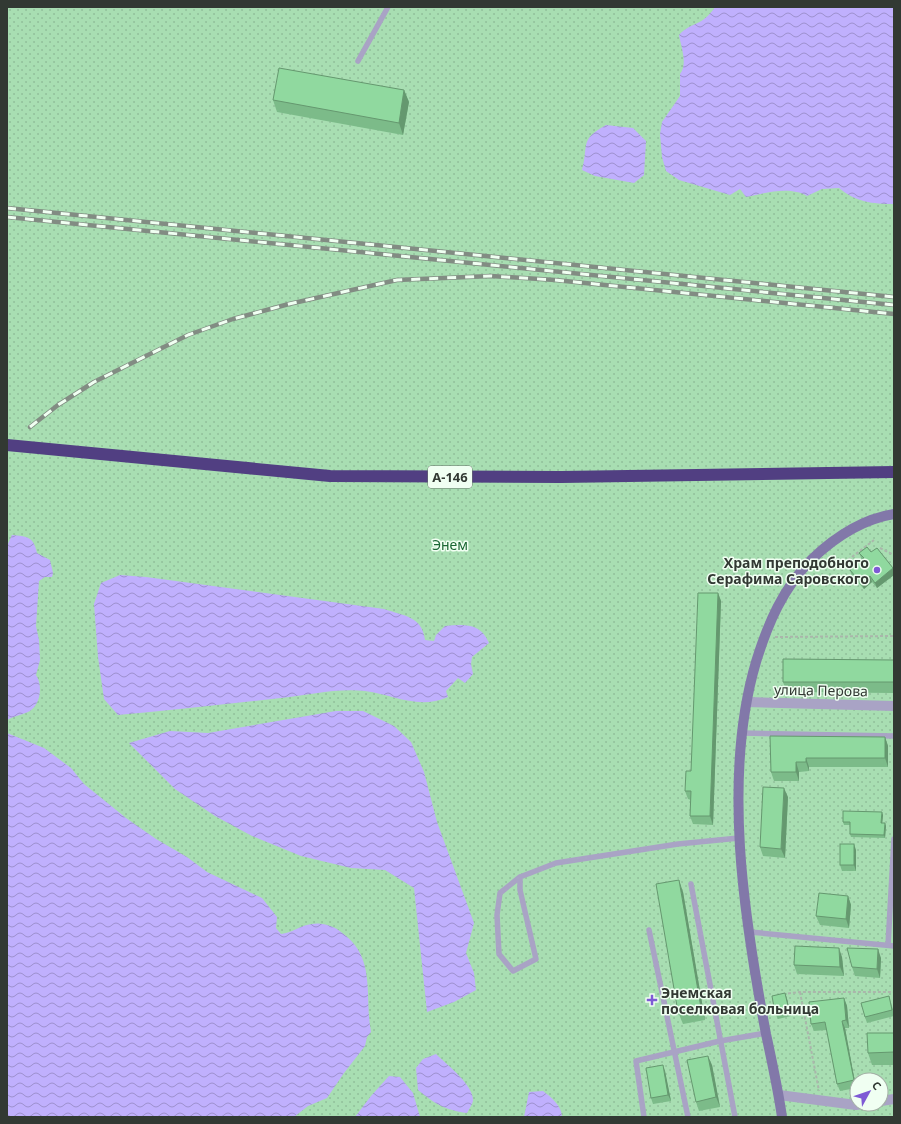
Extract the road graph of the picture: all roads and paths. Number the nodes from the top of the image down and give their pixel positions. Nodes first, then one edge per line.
1 (388, 7) edge
2 (358, 61) dead end
3 (7, 446) edge
4 (894, 472) edge
5 (894, 514) edge
6 (874, 540) dead end
7 (861, 550) junction
8 (871, 555) edge
9 (894, 555) edge
10 (865, 556) edge
11 (848, 560) dead end
12 (894, 636) edge
13 (764, 637) junction
14 (747, 702) junction
15 (894, 706) edge
16 (742, 733) junction
17 (894, 736) edge
18 (739, 838) junction
19 (894, 839) edge
20 (520, 877) junction
21 (691, 884) dead end
22 (650, 930) dead end
23 (750, 932) junction
24 (888, 945) junction
25 (894, 946) edge
26 (800, 992) junction
27 (894, 992) edge
28 (760, 998) junction
29 (766, 1033) junction
30 (720, 1041) junction
31 (674, 1051) junction
32 (779, 1095) junction
33 (821, 1100) junction
34 (849, 1104) edge
35 (644, 1117) edge
36 (688, 1117) edge
37 (735, 1117) edge
38 (782, 1117) edge

1 - 2 lane
3 - 4 highway, А-146
5 - 13 street
6 - 7 path
7 - 10 path
7 - 11 path
8 - 9 path
12 - 13 path
13 - 14 street
14 - 15 street, улица Перова
14 - 16 street
16 - 17 lane
16 - 18 street
18 - 20 lane
18 - 23 street
19 - 24 lane
20 - 20 lane
21 - 30 lane
22 - 31 lane
23 - 24 lane
23 - 28 street
24 - 25 lane
26 - 27 path
26 - 28 path
26 - 33 path
28 - 29 street
29 - 30 lane
29 - 32 street
30 - 31 lane
30 - 37 lane
31 - 35 lane
31 - 36 lane
32 - 33 street
32 - 38 street
33 - 34 street

